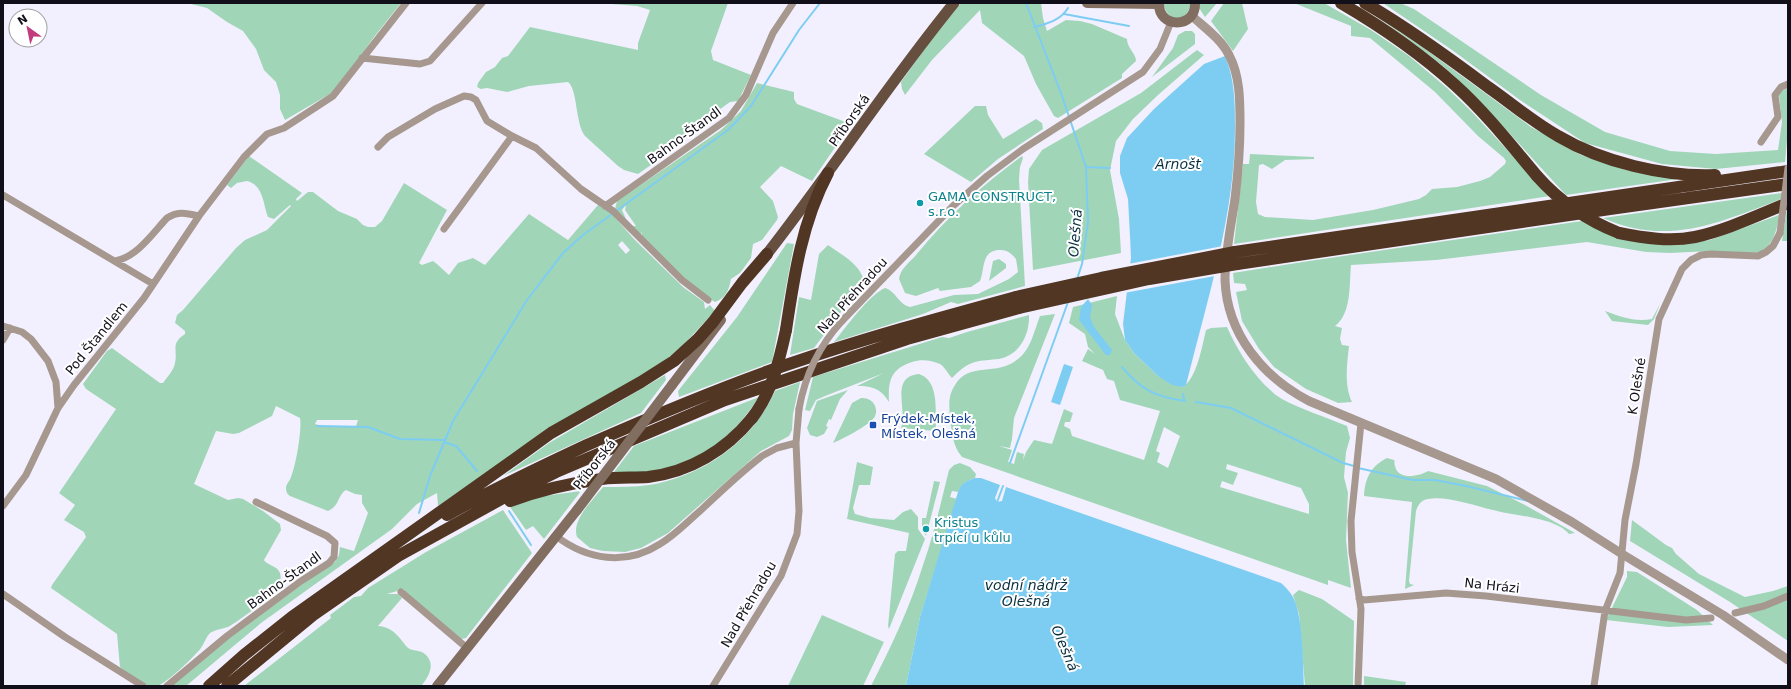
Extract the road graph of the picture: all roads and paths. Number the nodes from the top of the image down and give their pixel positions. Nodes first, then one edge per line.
1 (406, 3) edge
2 (482, 3) edge
3 (792, 3) edge
4 (946, 3) edge
5 (954, 3) edge
6 (1087, 3) edge
7 (1195, 3) edge
8 (1341, 3) edge
9 (1365, 3) edge
10 (1159, 4) edge
11 (1192, 16) junction
12 (1171, 22) junction
13 (362, 58) junction
14 (1788, 84) edge
15 (512, 136) junction
16 (1761, 142) dead end
17 (378, 147) dead end
18 (1786, 170) edge
19 (828, 173) junction
20 (1788, 184) edge
21 (3, 195) edge
22 (1788, 203) edge
23 (605, 206) junction
24 (199, 216) junction
25 (444, 230) dead end
26 (767, 254) junction
27 (1236, 258) junction
28 (115, 261) junction
29 (153, 284) junction
30 (708, 300) dead end
31 (1017, 303) junction
32 (6, 327) edge
33 (3, 340) edge
34 (58, 408) junction
35 (1361, 423) junction
36 (796, 443) junction
37 (256, 502) dead end
38 (4, 505) edge
39 (437, 533) junction
40 (556, 536) junction
41 (1622, 554) junction
42 (376, 558) junction
43 (401, 592) dead end
44 (3, 594) edge
45 (1788, 596) edge
46 (1358, 598) junction
47 (1605, 611) junction
48 (1735, 613) dead end
49 (1710, 618) dead end
50 (467, 648) junction
51 (1788, 660) edge
52 (143, 686) edge
53 (167, 686) edge
54 (209, 686) edge
55 (228, 686) edge
56 (437, 686) edge
57 (713, 686) edge
58 (1358, 686) edge
59 (1594, 686) edge

1 - 13 street, Pod Štandlem
2 - 13 street
3 - 23 street, Bahno-Štandl
4 - 26 main road, Příborská
5 - 19 main road, Příborská
6 - 10 main road
7 - 11 main road
8 - 22 highway, bridge
9 - 18 highway
10 - 12 main road
11 - 12 main road
11 - 35 street
12 - 36 street, Nad Přehradou, bridge
13 - 24 street, Pod Štandlem
14 - 16 street
15 - 17 street
15 - 23 street
15 - 25 street
18 - 27 highway
18 - 41 street, K Olešné, bridge
19 - 26 main road, Příborská
19 - 39 highway, bridge
20 - 27 highway
21 - 28 street
23 - 30 street
24 - 28 street
24 - 29 street, Pod Štandlem
26 - 40 main road, Příborská, bridge
26 - 42 highway
27 - 31 highway, bridge
28 - 29 street
29 - 34 street, Pod Štandlem
31 - 39 highway
31 - 42 highway
32 - 33 street, Pod Štandlem
32 - 34 street, Pod Štandlem
34 - 38 street, Pod Štandlem
35 - 41 street
35 - 46 street
36 - 40 street
36 - 57 street, Nad Přehradou
37 - 53 street, Bahno-Štandl
39 - 55 highway
40 - 50 main road, Příborská
41 - 47 street, K Olešné
41 - 51 street
42 - 54 highway
43 - 50 street
44 - 52 street
45 - 48 street
46 - 47 street, Na Hrázi
46 - 58 street
47 - 49 street, Na Hrázi
47 - 59 street, K Olešné
50 - 56 main road, Příborská

